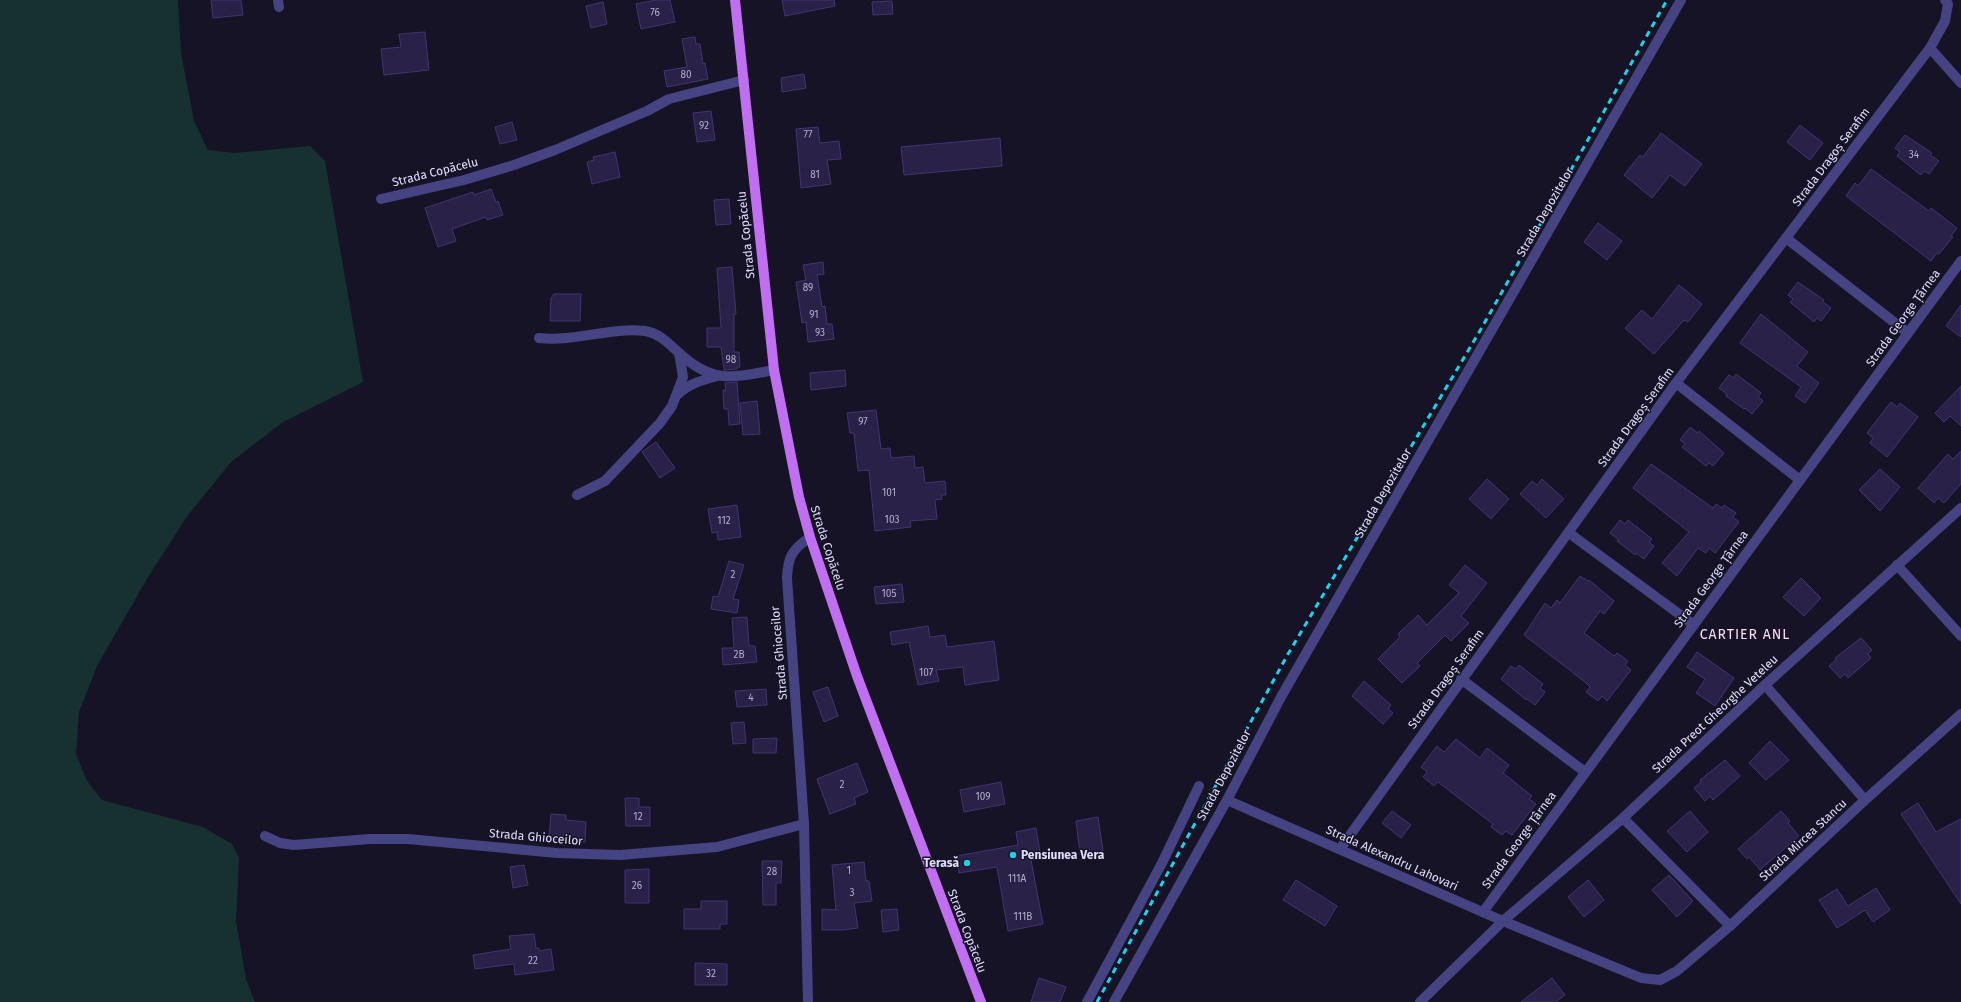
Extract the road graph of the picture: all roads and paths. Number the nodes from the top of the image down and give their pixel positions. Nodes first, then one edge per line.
1 (735, 0) edge
2 (1681, 0) edge
3 (1945, 0) edge
4 (1930, 48) junction
5 (744, 80) junction
6 (1961, 83) edge
7 (380, 199) dead end
8 (1786, 238) junction
9 (1961, 261) edge
10 (1908, 333) junction
11 (539, 338) dead end
12 (679, 353) junction
13 (774, 370) junction
14 (720, 376) junction
15 (1676, 383) junction
16 (676, 397) junction
17 (1800, 480) junction
18 (577, 495) dead end
19 (1961, 508) edge
20 (1569, 533) junction
21 (810, 537) junction
22 (1897, 565) junction
23 (1694, 624) junction
24 (1961, 636) edge
25 (1461, 679) junction
26 (1765, 685) junction
27 (1961, 714) edge
28 (1585, 772) junction
29 (1198, 786) dead end
30 (1227, 800) junction
31 (1865, 800) junction
32 (1623, 818) junction
33 (804, 824) junction
34 (265, 836) dead end
35 (1340, 849) junction
36 (1483, 912) junction
37 (1504, 921) junction
38 (1730, 926) junction
39 (1660, 980) joint
40 (808, 1002) edge
41 (980, 1002) edge
42 (1087, 1002) edge
43 (1114, 1002) edge
44 (1420, 1002) edge

1 - 5 main road, Strada Copăcelu
2 - 30 street, Strada Depozitelor
3 - 4 street, Strada Dragoș Serafim
4 - 6 street
4 - 8 street, Strada Dragoș Serafim
5 - 7 street, Strada Copăcelu
5 - 13 main road, Strada Copăcelu
8 - 10 street
8 - 15 street, Strada Dragoș Serafim
9 - 10 street, Strada George Țârnea
10 - 17 street, Strada George Țârnea
11 - 12 street
12 - 14 street
12 - 16 street
13 - 14 street
13 - 21 main road, Strada Copăcelu
14 - 16 street
15 - 17 street
15 - 20 street, Strada Dragoș Serafim
16 - 18 street
17 - 23 street, Strada George Țârnea
19 - 22 street, Strada Preot Gheorghe Veteleu
20 - 23 street
20 - 25 street, Strada Dragoș Serafim
21 - 33 street, Strada Ghioceilor
21 - 41 main road, Strada Copăcelu
22 - 24 street
22 - 26 street, Strada Preot Gheorghe Veteleu
23 - 28 street, Strada George Țârnea
25 - 28 street
25 - 35 street, Strada Dragoș Serafim
26 - 31 street
26 - 32 street, Strada Preot Gheorghe Veteleu
27 - 31 street, Strada Mircea Stancu
28 - 36 street, Strada George Țârnea
29 - 42 street
30 - 35 street, Strada Alexandru Lahovari
30 - 43 street, Strada Depozitelor
31 - 38 street, Strada Mircea Stancu
32 - 37 street, Strada Preot Gheorghe Veteleu
32 - 38 street
33 - 34 street, Strada Ghioceilor
33 - 40 street, Strada Ghioceilor
35 - 36 street, Strada Alexandru Lahovari
36 - 37 street, Strada Alexandru Lahovari
37 - 39 street, Strada Alexandru Lahovari
37 - 44 street, Strada Preot Gheorghe Veteleu
38 - 39 street, Strada Mircea Stancu

